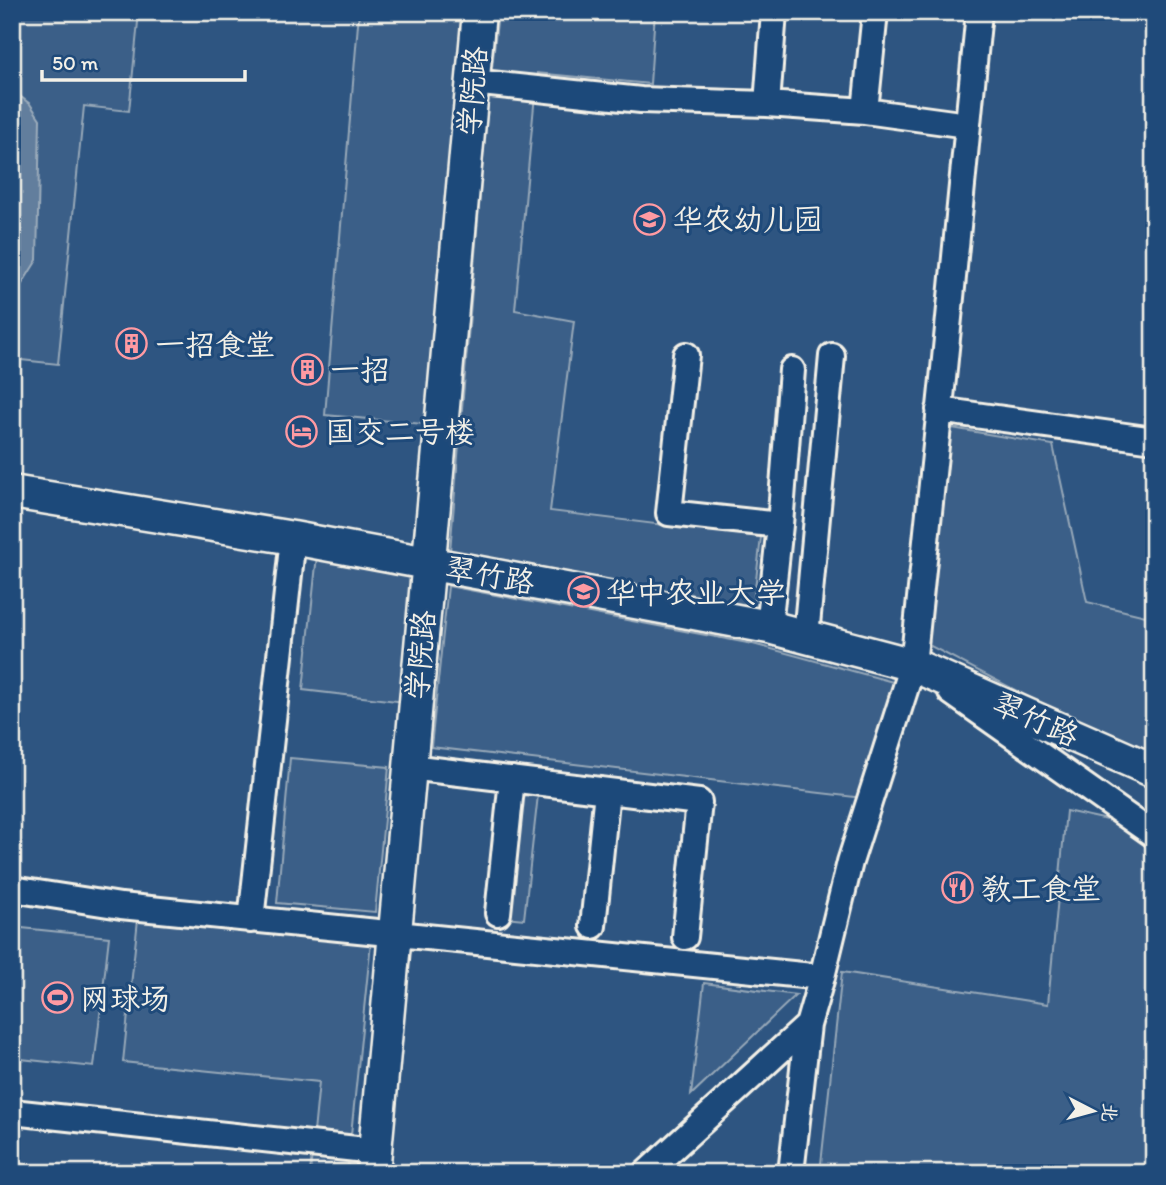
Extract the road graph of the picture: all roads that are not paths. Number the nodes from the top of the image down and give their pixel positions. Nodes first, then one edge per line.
1 (479, 12) edge
2 (774, 12) edge
3 (875, 12) edge
4 (979, 12) edge
5 (472, 82) junction
6 (767, 104) junction
7 (865, 111) junction
8 (967, 125) junction
9 (687, 355) dead end
10 (832, 356) dead end
11 (792, 370) dead end
12 (939, 410) junction
13 (1154, 440) edge
14 (12, 492) edge
15 (780, 525) junction
16 (293, 538) junction
17 (429, 564) junction
18 (769, 627) junction
19 (806, 636) junction
20 (913, 665) junction
21 (410, 767) junction
22 (1154, 771) edge
23 (512, 779) junction
24 (607, 790) junction
25 (1154, 835) edge
26 (12, 889) edge
27 (498, 913) dead end
28 (251, 920) junction
29 (593, 926) dead end
30 (395, 933) junction
31 (685, 937) dead end
32 (822, 977) junction
33 (808, 1025) junction
34 (12, 1112) edge
35 (374, 1162) edge
36 (646, 1173) edge
37 (791, 1173) edge

1 - 5 street, 学院路
2 - 6 street
3 - 7 street
4 - 8 street
5 - 6 street
5 - 17 street, 学院路
6 - 7 street
7 - 8 street
8 - 12 street
9 - 15 street
10 - 19 street
11 - 15 street
12 - 13 street
12 - 20 street
14 - 16 street, 翠竹路
15 - 18 street
16 - 17 street, 翠竹路
16 - 28 street
17 - 18 street, 翠竹路
17 - 21 street, 学院路
18 - 19 street, 翠竹路
19 - 20 street, 翠竹路
20 - 22 street, 翠竹路
20 - 25 street
20 - 32 street
21 - 23 street
21 - 30 street, 学院路
23 - 24 street
23 - 27 street
24 - 29 street
24 - 31 street
26 - 28 street
28 - 30 street
30 - 32 street
30 - 35 street, 学院路
32 - 33 street
33 - 36 street
33 - 37 street
34 - 35 street

